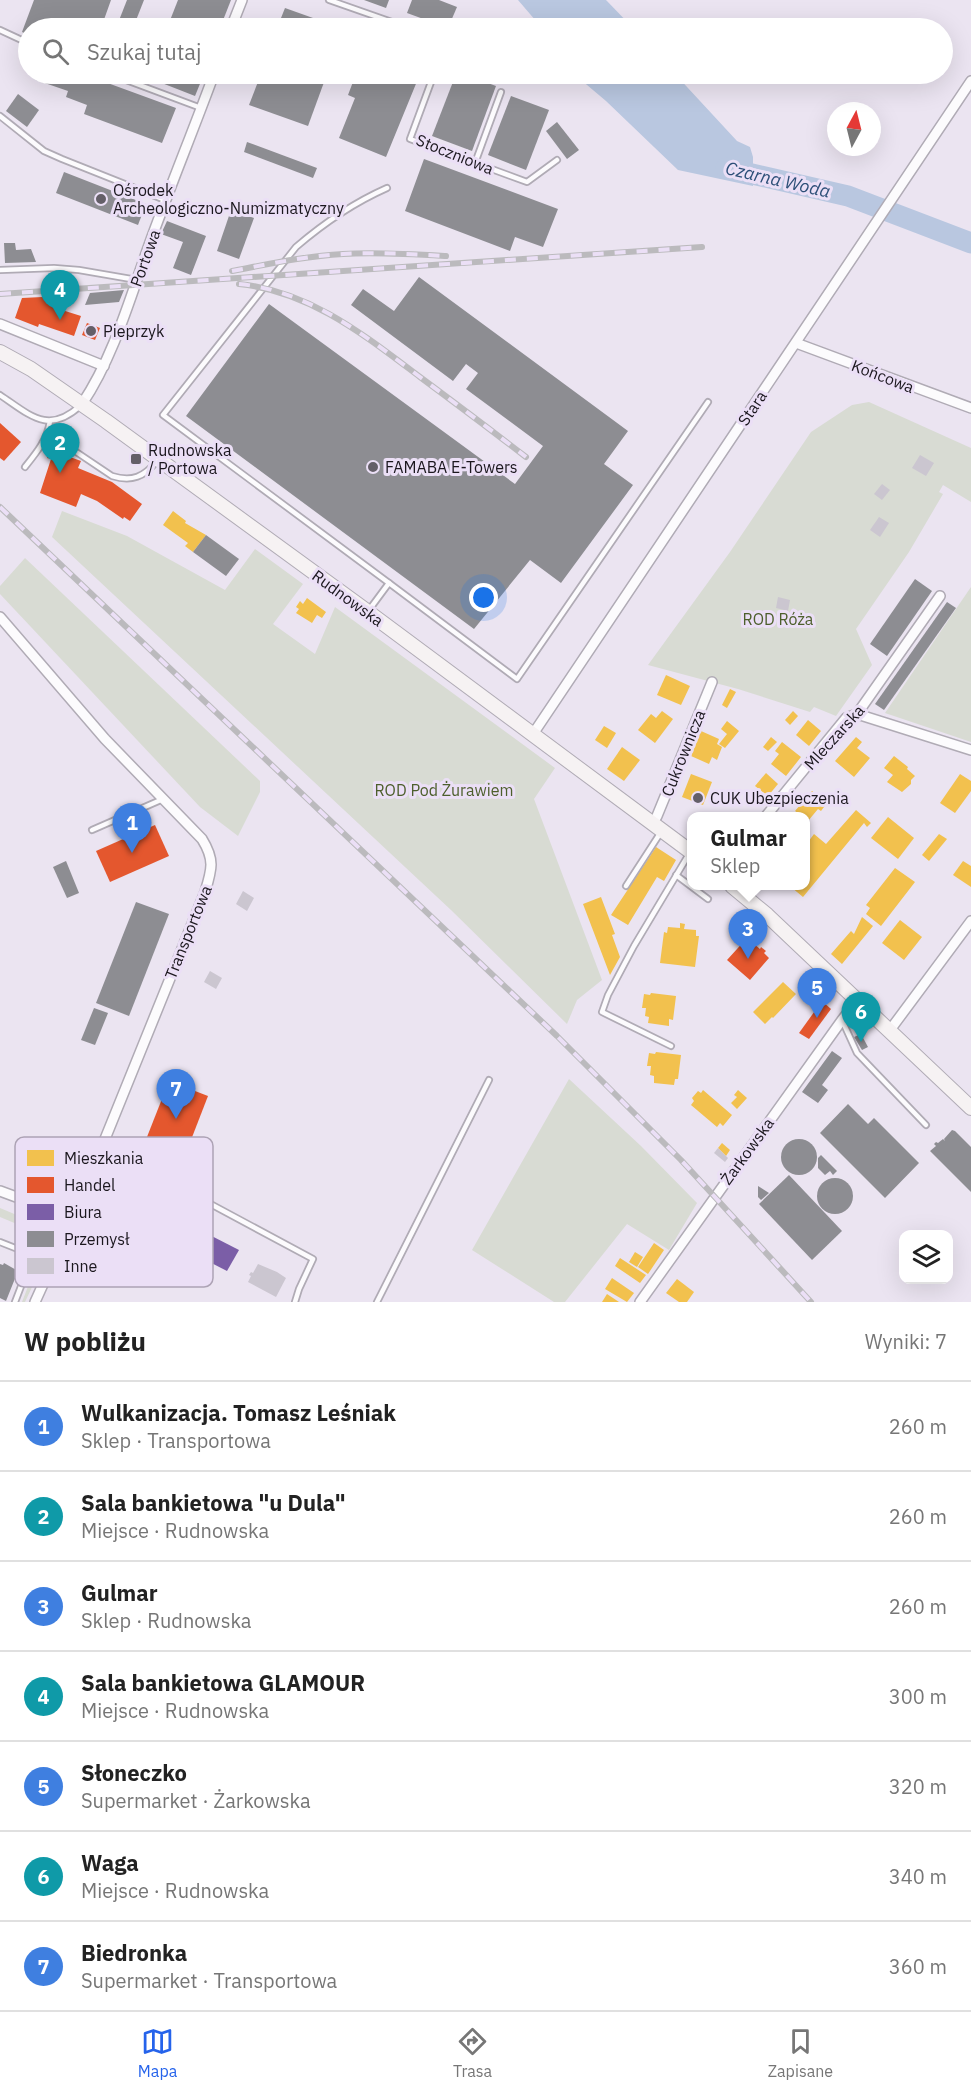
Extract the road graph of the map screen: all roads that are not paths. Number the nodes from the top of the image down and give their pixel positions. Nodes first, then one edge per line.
1 (242, 0) edge
2 (329, 0) edge
3 (235, 18) edge
4 (380, 18) edge
5 (0, 30) edge
6 (18, 38) edge
7 (971, 81) edge
8 (137, 84) edge
9 (210, 84) edge
10 (430, 84) edge
11 (501, 92) dead end
12 (201, 108) junction
13 (0, 116) edge
14 (557, 160) dead end
15 (475, 163) junction
16 (387, 188) dead end
17 (165, 200) junction
18 (0, 270) edge
19 (137, 280) junction
20 (0, 324) edge
21 (796, 344) junction
22 (0, 352) edge
23 (104, 366) junction
24 (0, 395) edge
25 (708, 402) dead end
26 (82, 404) junction
27 (971, 408) edge
28 (50, 421) junction
29 (48, 433) junction
30 (158, 459) junction
31 (25, 467) dead end
32 (389, 583) junction
33 (940, 596) dead end
34 (368, 612) junction
35 (0, 616) edge
36 (712, 682) dead end
37 (857, 714) junction
38 (533, 734) junction
39 (971, 750) edge
40 (163, 799) junction
41 (769, 812) edge
42 (657, 826) junction
43 (92, 830) dead end
44 (687, 849) edge
45 (687, 858) edge
46 (676, 875) junction
47 (687, 883) edge
48 (626, 886) dead end
49 (696, 890) edge
50 (738, 890) edge
51 (708, 899) dead end
52 (971, 921) edge
53 (857, 1001) junction
54 (842, 1020) junction
55 (890, 1030) junction
56 (671, 1046) dead end
57 (489, 1080) dead end
58 (971, 1108) edge
59 (926, 1125) dead end
60 (105, 1137) edge
61 (0, 1191) edge
62 (15, 1197) edge
63 (213, 1205) edge
64 (0, 1242) edge
65 (15, 1248) edge
66 (21, 1287) edge
67 (42, 1287) edge
68 (15, 1302) edge
69 (35, 1302) edge
70 (295, 1302) edge
71 (377, 1302) edge
72 (639, 1302) edge

1 - 3 street
2 - 4 lane
5 - 6 lane
7 - 21 street, Stara
8 - 12 lane
9 - 12 street, Portowa
10 - 15 lane, Stoczniowa
11 - 15 lane
12 - 17 street, Portowa
13 - 17 lane
14 - 15 lane, Stoczniowa
16 - 32 lane
17 - 19 street, Portowa
18 - 19 lane
19 - 23 street, Portowa
20 - 23 street
21 - 27 street, Końcowa
21 - 38 street, Stara
22 - 26 main road, Rudnowska
23 - 26 street, Portowa
24 - 28 lane
25 - 32 lane
26 - 28 lane
26 - 30 main road, Rudnowska
28 - 29 lane
29 - 30 lane
29 - 31 lane
30 - 34 main road, Rudnowska
32 - 34 lane
33 - 37 street, Mleczarska
34 - 38 main road, Rudnowska
35 - 40 street, Transportowa
36 - 42 street, Cukrownicza
37 - 39 street
37 - 41 street, Mleczarska
38 - 42 main road, Rudnowska
40 - 43 lane
40 - 60 street, Transportowa
42 - 44 main road, Rudnowska
42 - 48 lane
45 - 46 lane
46 - 47 lane
46 - 56 lane
49 - 51 lane
50 - 53 main road
52 - 55 street
53 - 54 street, Żarkowska
53 - 55 main road
54 - 59 lane
54 - 72 street, Żarkowska
55 - 58 main road
57 - 71 lane
61 - 62 street
63 - 70 lane
64 - 65 lane
66 - 68 lane
67 - 69 street, Transportowa

